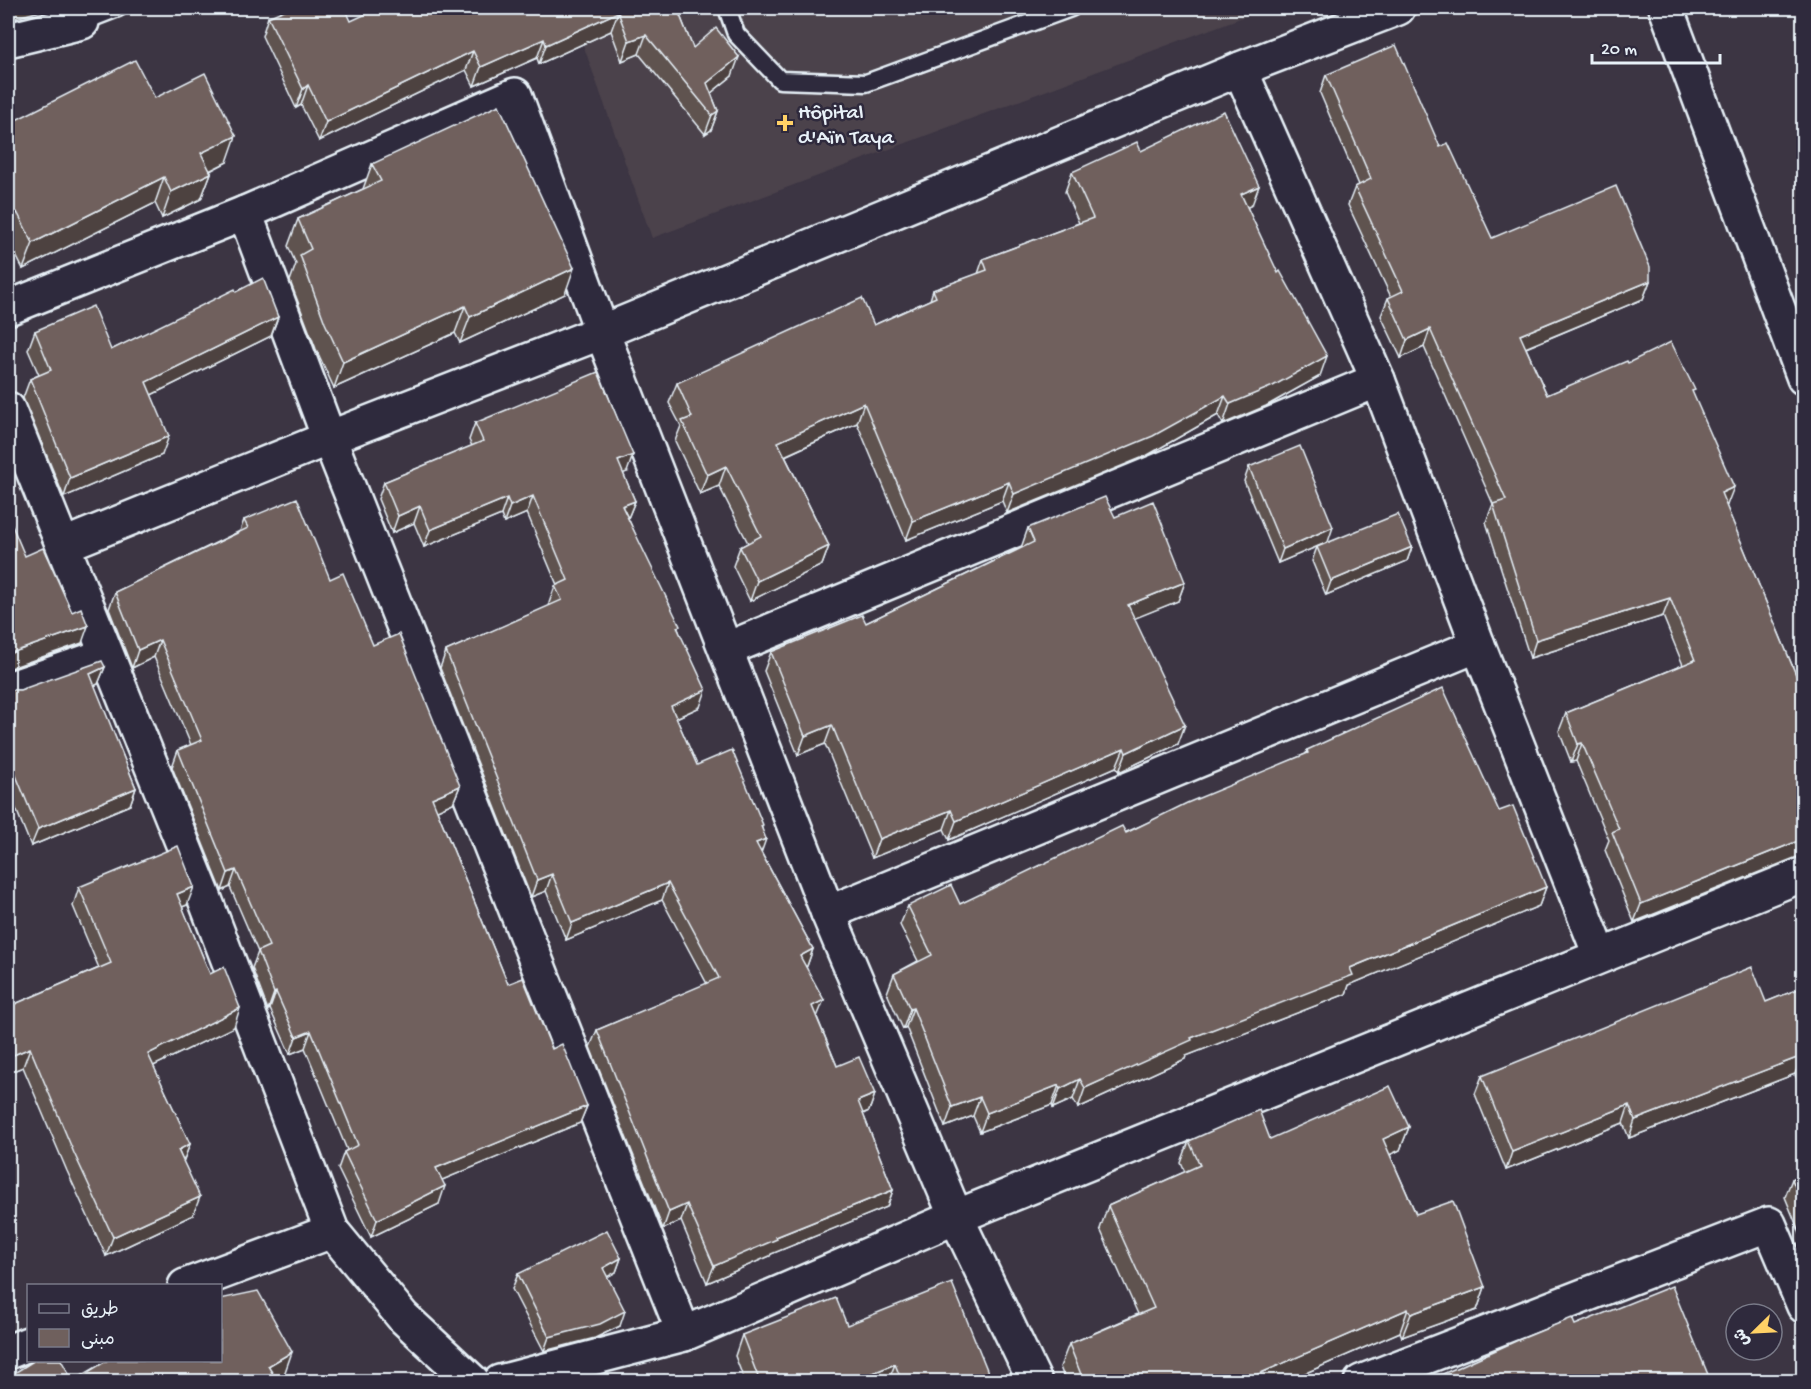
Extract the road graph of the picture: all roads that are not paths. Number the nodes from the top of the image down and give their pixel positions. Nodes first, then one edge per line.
1 (118, 8) edge
2 (727, 8) edge
3 (1071, 8) edge
4 (1398, 8) edge
5 (1666, 8) edge
6 (80, 15) edge
7 (8, 40) edge
8 (1240, 69) junction
9 (245, 213) junction
10 (8, 308) edge
11 (602, 332) junction
12 (1803, 378) edge
13 (1378, 380) junction
14 (8, 409) edge
15 (329, 438) junction
16 (64, 545) junction
17 (1478, 645) junction
18 (727, 650) junction
19 (106, 655) junction
20 (8, 689) edge
21 (1803, 874) edge
22 (828, 913) junction
23 (1600, 955) junction
24 (956, 1217) junction
25 (332, 1231) junction
26 (190, 1284) edge
27 (1803, 1306) edge
28 (684, 1334) junction
29 (27, 1344) edge
30 (8, 1352) edge
31 (473, 1382) edge
32 (500, 1382) edge
33 (1035, 1382) edge
34 (1361, 1382) edge

1 - 6 lane
2 - 3 lane
4 - 8 street
5 - 12 street
6 - 7 street
8 - 11 street
8 - 13 street
9 - 10 street
9 - 11 street
9 - 15 street
11 - 15 street
11 - 18 street
13 - 17 street
13 - 18 street
14 - 16 street
15 - 16 street
15 - 28 street
16 - 19 street
17 - 22 street
17 - 23 street
18 - 22 street
19 - 20 street
19 - 25 street
21 - 23 street
22 - 24 street
23 - 24 street
24 - 28 street
24 - 33 street
25 - 26 street
25 - 31 street
27 - 34 street
28 - 32 street
29 - 30 street

